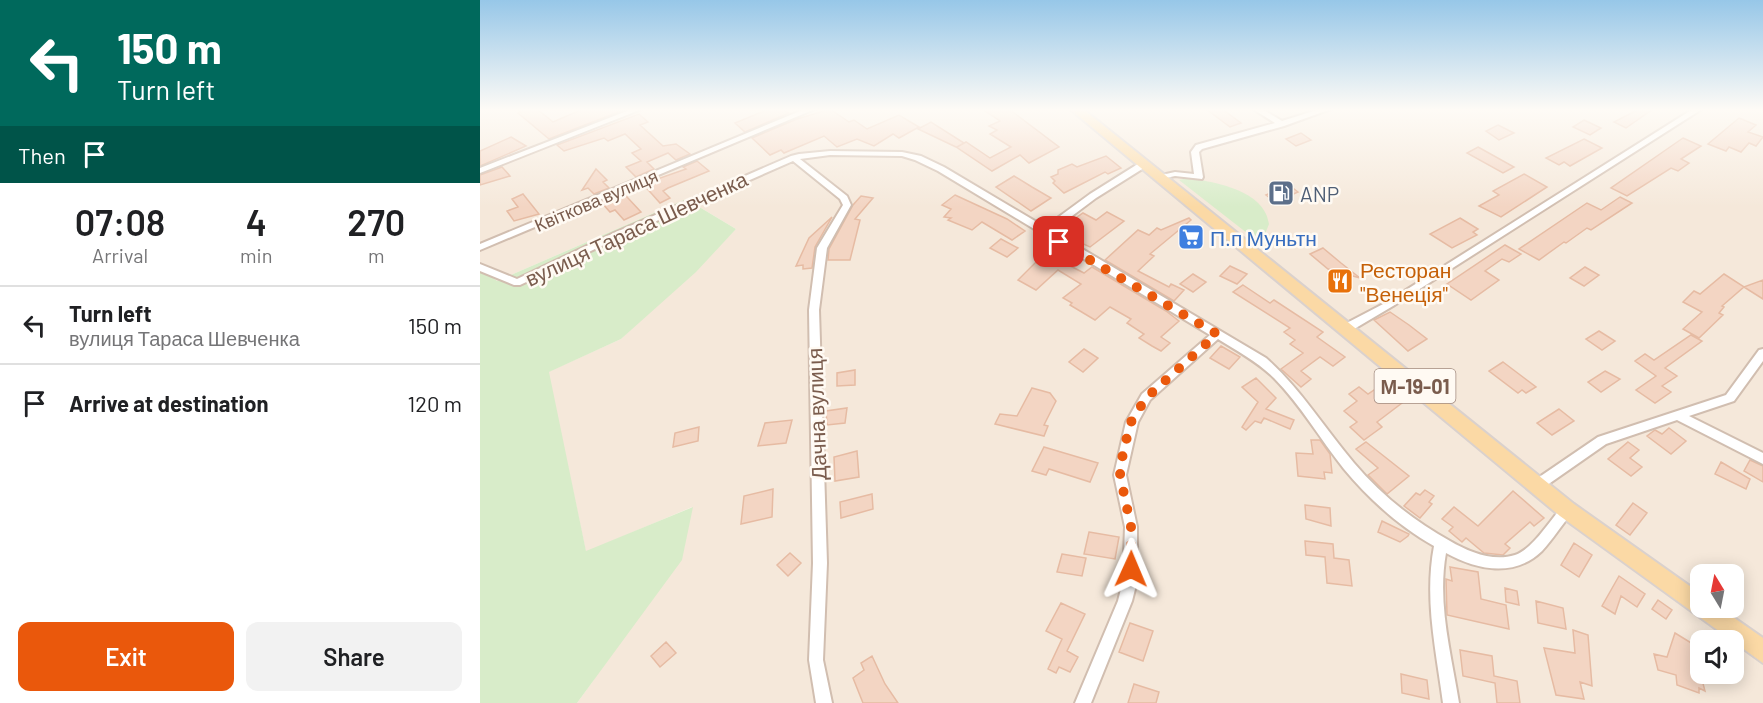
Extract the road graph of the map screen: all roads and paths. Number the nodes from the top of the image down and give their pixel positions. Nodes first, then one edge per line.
1 (554, 142) edge
2 (733, 142) edge
3 (1117, 142) edge
4 (1218, 142) edge
5 (1647, 142) edge
6 (794, 158) junction
7 (1144, 164) junction
8 (480, 171) edge
9 (1160, 178) junction
10 (1045, 232) junction
11 (480, 248) edge
12 (480, 267) edge
13 (1345, 329) junction
14 (1217, 334) junction
15 (1763, 353) edge
16 (1763, 374) edge
17 (1748, 376) junction
18 (1677, 415) junction
19 (1763, 459) edge
20 (1536, 486) junction
21 (1567, 510) junction
22 (1441, 545) junction
23 (1763, 652) edge
24 (825, 703) edge
25 (1083, 703) edge
26 (1451, 703) edge

1 - 8 street
2 - 11 street, Квіткова вулиця
3 - 7 main road, М-19-01
4 - 9 street
5 - 13 street
6 - 10 street, вулиця Тараса Шевченка
6 - 12 street, вулиця Тараса Шевченка
6 - 24 street, Дачна вулиця
7 - 9 main road, М-19-01
7 - 10 street
9 - 13 main road, М-19-01
10 - 14 street, вулиця Тараса Шевченка
13 - 20 main road, М-19-01
14 - 22 street, вулиця Тараса Шевченка
14 - 25 street
15 - 17 street
16 - 17 street
17 - 18 street
18 - 19 street
18 - 20 street
20 - 21 main road, М-19-01
21 - 22 street, вулиця Тараса Шевченка
21 - 23 main road, М-19-01
22 - 26 street

